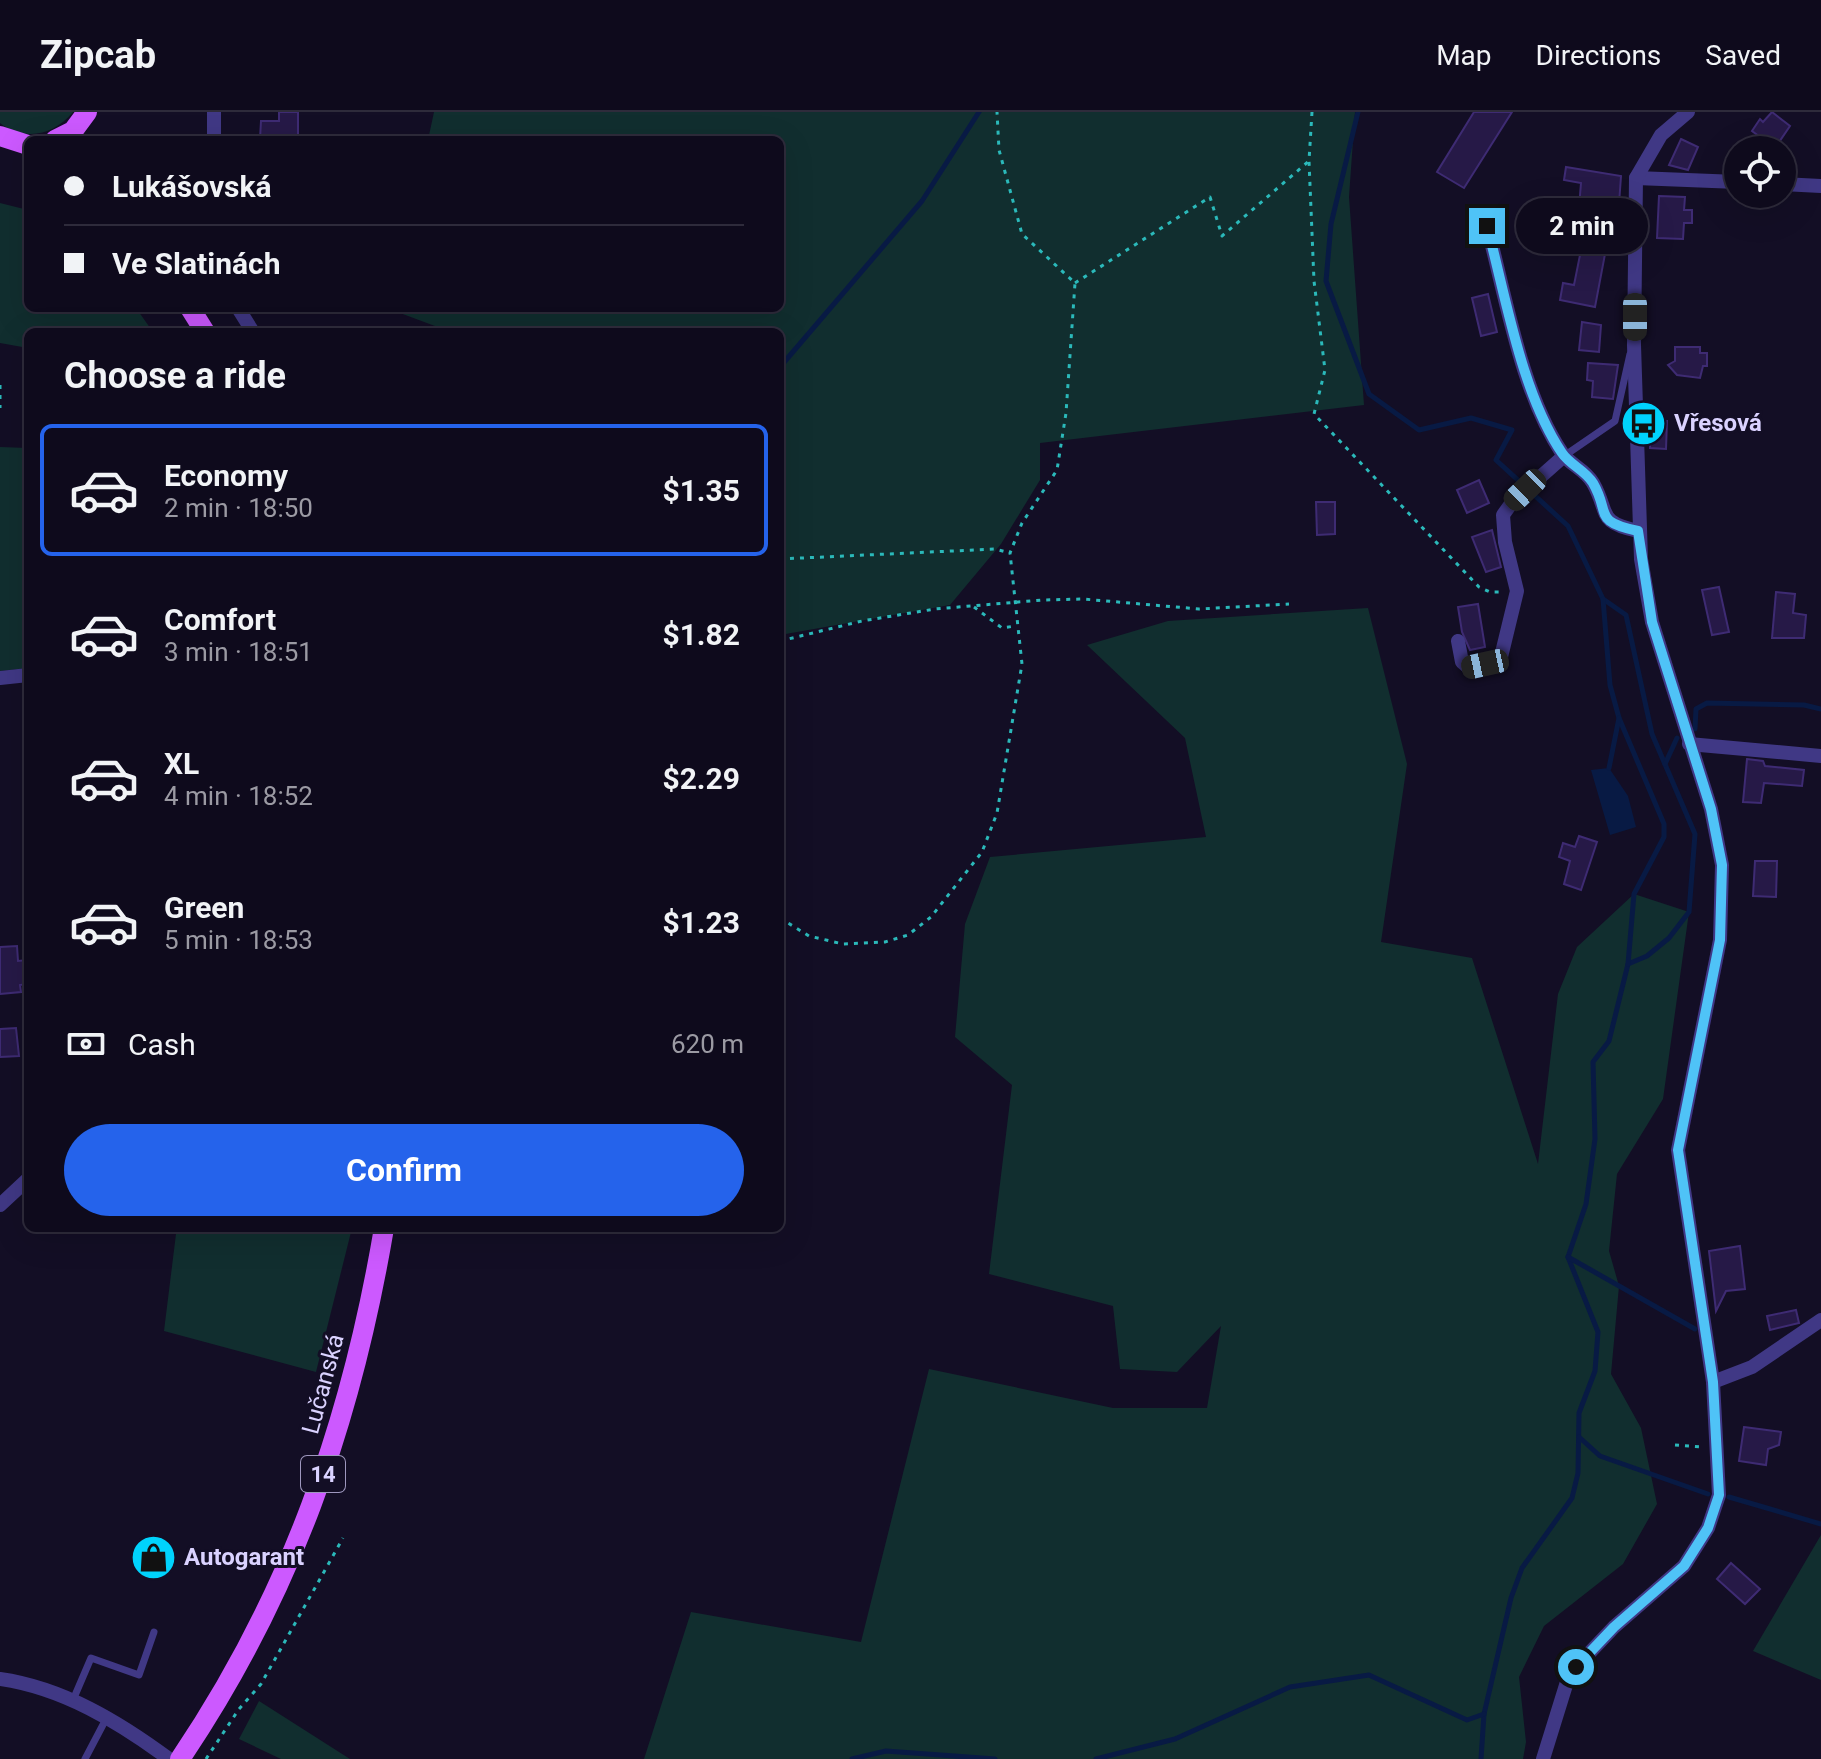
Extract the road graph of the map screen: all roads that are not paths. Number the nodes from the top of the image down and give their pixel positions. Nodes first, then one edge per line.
1 (214, 112) edge
2 (1688, 112) edge
3 (85, 125) edge
4 (0, 136) edge
5 (63, 136) edge
6 (214, 136) edge
7 (24, 144) edge
8 (1636, 178) junction
9 (1724, 181) edge
10 (1796, 185) edge
11 (1821, 186) edge
12 (1487, 226) dead end
13 (1634, 345) junction
14 (1564, 456) junction
15 (1638, 531) junction
16 (1458, 641) dead end
17 (24, 675) edge
18 (0, 678) edge
19 (1689, 744) junction
20 (1821, 756) edge
21 (24, 1183) edge
22 (0, 1205) edge
23 (383, 1232) edge
24 (1821, 1320) edge
25 (1713, 1382) junction
26 (154, 1632) dead end
27 (0, 1679) edge
28 (73, 1700) junction
29 (107, 1717) junction
30 (85, 1759) edge
31 (169, 1759) edge
32 (180, 1759) edge
33 (1543, 1759) edge

1 - 6 street
2 - 8 street
3 - 5 main road
4 - 7 main road
8 - 9 street
8 - 13 street
10 - 11 street
12 - 14 street
13 - 14 lane
13 - 15 street
14 - 15 street
14 - 16 street
15 - 19 street
17 - 18 street
19 - 20 street
19 - 25 street
21 - 22 street
23 - 32 main road, Lučanská / 14
24 - 25 street
25 - 33 street
26 - 28 lane
27 - 28 street
28 - 29 street
29 - 30 lane
29 - 31 street

